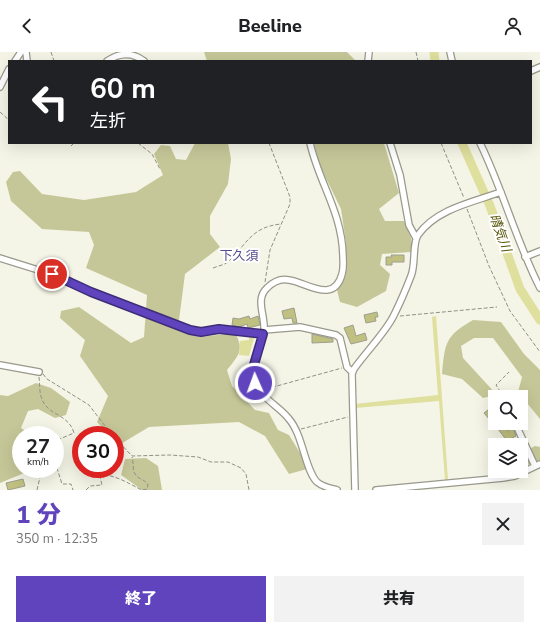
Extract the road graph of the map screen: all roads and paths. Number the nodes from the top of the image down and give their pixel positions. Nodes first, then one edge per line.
1 (21, 52) edge
2 (15, 60) edge
3 (109, 60) edge
4 (143, 60) edge
5 (8, 71) edge
6 (0, 87) edge
7 (0, 112) edge
8 (8, 119) edge
9 (139, 144) edge
10 (269, 144) edge
11 (310, 144) edge
12 (390, 144) edge
13 (441, 144) edge
14 (480, 144) edge
15 (160, 169) dead end
16 (501, 192) junction
17 (465, 204) junction
18 (281, 224) junction
19 (416, 238) junction
20 (540, 251) edge
21 (526, 257) junction
22 (0, 258) edge
23 (213, 268) dead end
24 (540, 288) edge
25 (266, 289) junction
26 (498, 307) dead end
27 (394, 316) junction
28 (263, 332) junction
29 (540, 352) edge
30 (0, 365) edge
31 (347, 367) junction
32 (39, 372) junction
33 (352, 372) junction
34 (509, 372) dead end
35 (499, 390) edge
36 (260, 391) junction
37 (352, 415) junction
38 (105, 426) edge
39 (296, 430) junction
40 (519, 430) edge
41 (64, 437) edge
42 (124, 448) edge
43 (132, 456) junction
44 (538, 465) edge
45 (40, 478) edge
46 (60, 478) edge
47 (37, 490) edge
48 (73, 490) edge
49 (86, 490) edge
50 (249, 490) edge
51 (337, 490) edge
52 (355, 490) edge
53 (376, 490) edge

1 - 2 street
3 - 4 street
5 - 6 street
7 - 8 path
9 - 15 path
10 - 18 path
11 - 25 street
12 - 19 street
13 - 17 path
14 - 16 street
16 - 17 street
16 - 21 street
17 - 19 street
17 - 29 path
18 - 23 path
18 - 25 path
19 - 27 street
20 - 21 street
21 - 24 street
22 - 28 street
25 - 28 street
26 - 27 path
27 - 33 street
28 - 31 street
28 - 36 street
30 - 32 street
31 - 33 street
31 - 36 path
32 - 38 path
32 - 41 path
33 - 37 street
34 - 35 path
36 - 39 street
37 - 39 path
37 - 52 street
39 - 51 street
40 - 44 street
42 - 43 path
43 - 49 path
43 - 50 path
44 - 53 street
45 - 47 path
46 - 48 path

